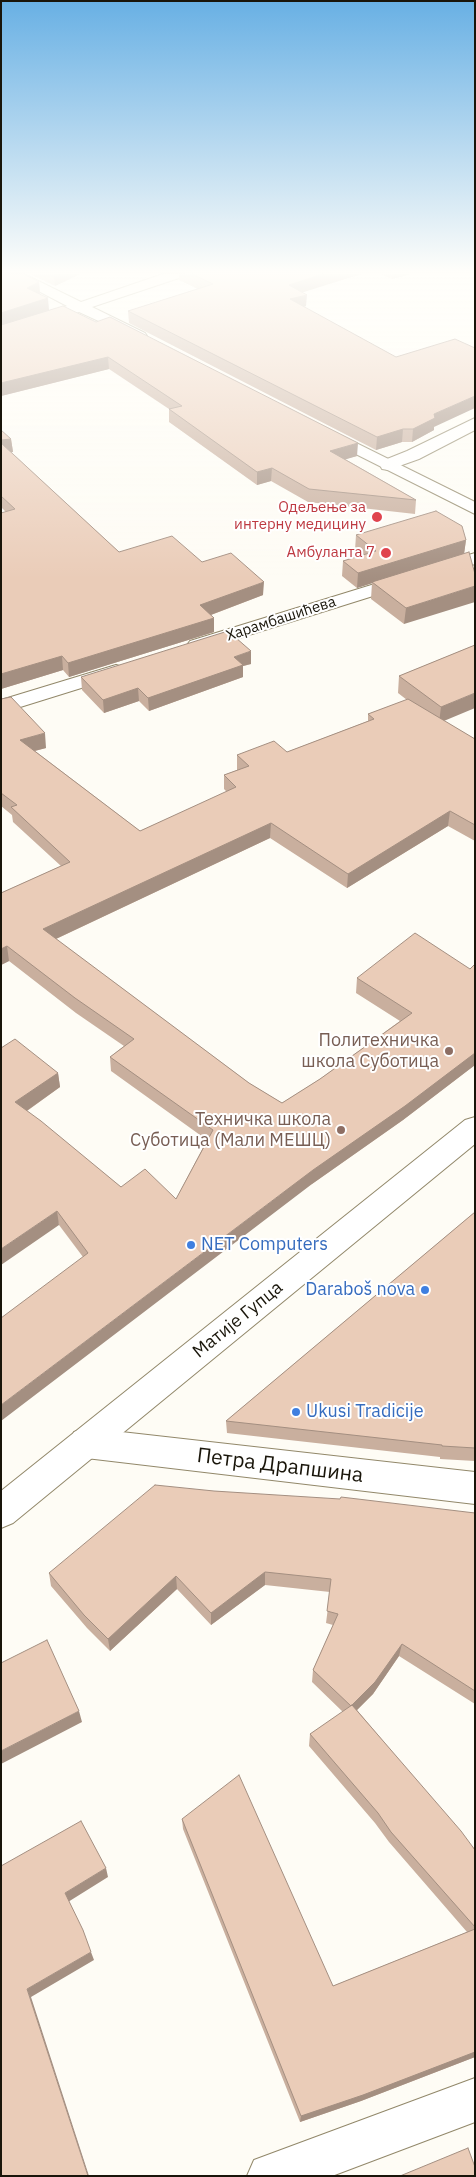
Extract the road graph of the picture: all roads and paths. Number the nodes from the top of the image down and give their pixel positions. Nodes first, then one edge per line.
1 (475, 423) edge
2 (310, 424) edge
3 (388, 465) junction
4 (475, 509) edge
5 (475, 558) edge
6 (176, 652) edge
7 (130, 666) edge
8 (1, 706) edge
9 (475, 1128) edge
10 (86, 1443) junction
11 (475, 1488) edge
12 (1, 1512) edge
13 (475, 2100) edge
14 (270, 2176) edge

1 - 3 street
2 - 3 street
3 - 4 street
5 - 6 street, Харамбашићева
7 - 8 street
9 - 10 street, Матије Гупца
10 - 11 street, Петра Драпшина
10 - 12 street, Матије Гупца
13 - 14 street

